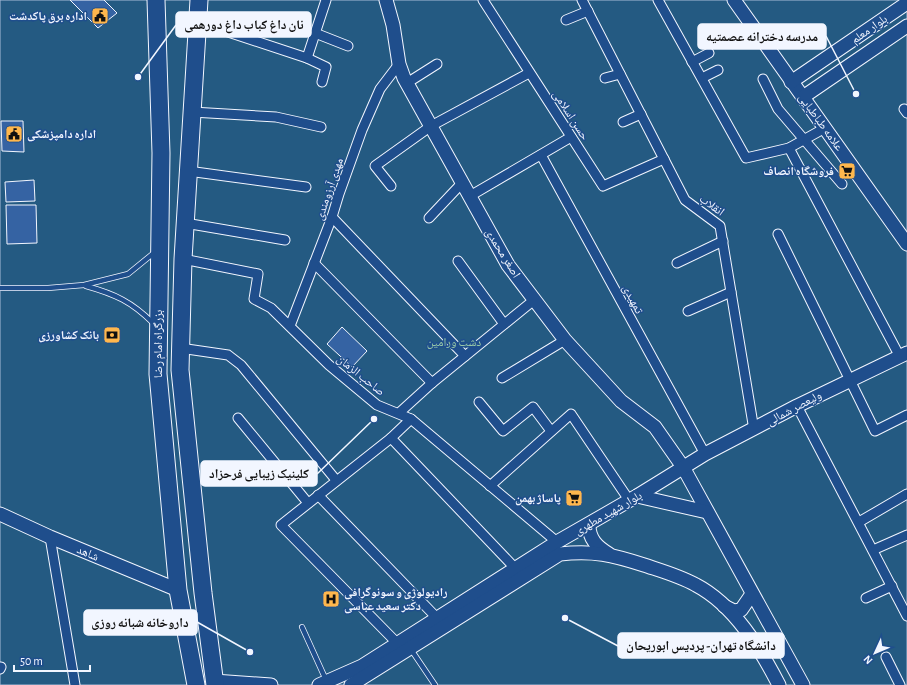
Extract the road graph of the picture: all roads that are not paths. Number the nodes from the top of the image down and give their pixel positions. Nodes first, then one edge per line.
1 (156, 0) edge
2 (199, 0) edge
3 (324, 0) edge
4 (386, 0) edge
5 (483, 0) edge
6 (582, 0) edge
7 (658, 0) edge
8 (734, 0) edge
9 (907, 3) edge
10 (588, 11) junction
11 (566, 20) dead end
12 (198, 22) junction
13 (907, 26) edge
14 (315, 33) junction
15 (348, 46) dead end
16 (709, 53) dead end
17 (307, 58) junction
18 (692, 62) junction
19 (399, 64) junction
20 (437, 64) dead end
21 (718, 70) dead end
22 (529, 73) junction
23 (620, 74) junction
24 (605, 78) dead end
25 (702, 78) junction
26 (763, 79) dead end
27 (322, 82) dead end
28 (791, 82) junction
29 (407, 83) junction
30 (803, 97) junction
31 (192, 112) junction
32 (641, 114) junction
33 (623, 122) dead end
34 (431, 126) junction
35 (321, 127) dead end
36 (825, 128) junction
37 (571, 137) junction
38 (805, 139) junction
39 (789, 148) junction
40 (542, 154) junction
41 (664, 159) junction
42 (188, 171) junction
43 (462, 183) junction
44 (842, 184) dead end
45 (391, 186) dead end
46 (306, 187) dead end
47 (470, 196) junction
48 (332, 217) junction
49 (429, 218) dead end
50 (185, 223) junction
51 (778, 234) dead end
52 (285, 240) dead end
53 (723, 242) junction
54 (907, 244) edge
55 (160, 248) junction
56 (183, 260) junction
57 (458, 261) dead end
58 (678, 263) dead end
59 (314, 264) junction
60 (84, 285) junction
61 (0, 288) edge
62 (732, 292) junction
63 (534, 300) junction
64 (688, 311) dead end
65 (504, 324) junction
66 (290, 326) junction
67 (158, 327) junction
68 (565, 340) junction
69 (180, 348) junction
70 (904, 355) edge
71 (465, 356) junction
72 (502, 378) dead end
73 (851, 380) junction
74 (432, 383) junction
75 (478, 402) dead end
76 (797, 406) junction
77 (399, 413) junction
78 (907, 415) edge
79 (238, 418) dead end
80 (411, 420) junction
81 (754, 430) junction
82 (551, 431) junction
83 (391, 438) junction
84 (705, 454) junction
85 (683, 467) junction
86 (336, 480) junction
87 (490, 486) junction
88 (907, 494) edge
89 (318, 495) junction
90 (633, 498) junction
91 (308, 503) junction
92 (707, 512) junction
93 (0, 514) edge
94 (859, 522) junction
95 (589, 524) junction
96 (907, 535) edge
97 (50, 537) junction
98 (557, 542) junction
99 (873, 550) junction
100 (610, 555) junction
101 (516, 569) junction
102 (892, 586) junction
103 (178, 590) junction
104 (752, 594) junction
105 (866, 598) dead end
106 (724, 606) junction
107 (764, 615) junction
108 (907, 616) edge
109 (437, 618) junction
110 (302, 627) dead end
111 (741, 627) junction
112 (404, 646) junction
113 (886, 657) dead end
114 (214, 683) edge
115 (323, 683) edge
116 (75, 685) edge
117 (196, 685) edge
118 (271, 685) edge
119 (351, 685) edge
120 (436, 685) edge
121 (779, 685) edge
122 (803, 685) edge
123 (900, 685) edge

1 - 55 highway, بزرگراه امام رضا
2 - 12 highway, بزرگراه امام رضا
3 - 14 street
4 - 19 main road, اصغر محمدی
5 - 22 street, حسن اسلامی
6 - 10 street, انقلاب
7 - 18 street
8 - 28 main road, علامه طباطبایی
9 - 28 main road, بلوار معلم
10 - 11 street
10 - 23 street, انقلاب
12 - 17 street
12 - 31 highway, بزرگراه امام رضا
13 - 30 main road, بلوار معلم
14 - 15 street
14 - 17 street
16 - 18 street
17 - 27 street
18 - 25 street
19 - 29 main road, اصغر محمدی
19 - 48 street, مهدی آرزومندی
20 - 29 street
21 - 25 street
22 - 34 street
22 - 37 street, حسن اسلامی
23 - 24 street
23 - 32 street, انقلاب
25 - 39 street
26 - 38 street
28 - 30 main road, علامه طباطبایی
29 - 34 main road, اصغر محمدی
30 - 36 main road, علامه طباطبایی
31 - 35 street
31 - 42 highway, بزرگراه امام رضا
32 - 33 street
32 - 41 street, انقلاب
34 - 43 main road, اصغر محمدی
34 - 45 street
36 - 38 street
36 - 54 main road, علامه طباطبایی
37 - 40 street
37 - 41 street, حسن اسلامی
38 - 39 street
38 - 44 street
39 - 70 street
40 - 47 street
40 - 84 street, تمهیدی
41 - 53 street, انقلاب
42 - 46 street
42 - 50 highway, بزرگراه امام رضا
43 - 47 main road, اصغر محمدی
43 - 49 street
47 - 63 main road, اصغر محمدی
48 - 59 street, مهدی آرزومندی
48 - 71 street
50 - 52 street
50 - 56 highway, بزرگراه امام رضا
51 - 73 street
53 - 58 street
53 - 62 street, انقلاب
55 - 60 lane
55 - 67 highway, بزرگراه امام رضا
56 - 66 street, صاحب الزمان
56 - 69 highway, بزرگراه امام رضا
57 - 65 street
59 - 66 street, مهدی آرزومندی
59 - 74 street
60 - 61 lane
60 - 67 lane
62 - 64 street
62 - 81 street, انقلاب
63 - 65 street
63 - 68 main road, اصغر محمدی
65 - 71 street
66 - 77 street, صاحب الزمان
67 - 103 highway, بزرگراه امام رضا
68 - 72 street
68 - 85 main road, اصغر محمدی
69 - 86 street
69 - 114 highway, بزرگراه امام رضا
70 - 73 main road, ولیعصر شمالی
71 - 74 street
73 - 76 main road, ولیعصر شمالی
73 - 78 street
74 - 77 street
75 - 82 street
76 - 81 main road, ولیعصر شمالی
76 - 94 street
77 - 80 street, صاحب الزمان
79 - 91 street
80 - 83 street
80 - 87 street, صاحب الزمان
81 - 84 main road, ولیعصر شمالی
82 - 87 street
82 - 90 street
83 - 86 street
83 - 101 street
84 - 85 main road, ولیعصر شمالی
85 - 90 main road, بلوار شهید مطهری
85 - 92 main road
86 - 89 street
87 - 98 street, صاحب الزمان
88 - 94 street
89 - 91 street
89 - 109 street
90 - 92 main road
90 - 95 main road, بلوار شهید مطهری
91 - 112 street
92 - 104 main road
93 - 97 main road, شاهد
94 - 99 street
95 - 98 main road, بلوار شهید مطهری
95 - 100 main road
96 - 99 street
97 - 103 main road, شاهد
97 - 116 street
98 - 101 main road, بلوار شهید مطهری
99 - 102 street
100 - 106 main road, بلوار شهید مطهری
100 - 112 main road, بلوار شهید مطهری
101 - 109 main road, بلوار شهید مطهری
102 - 105 street
102 - 108 street
103 - 117 highway, بزرگراه امام رضا
104 - 106 main road
104 - 107 main road
106 - 111 main road, بلوار شهید مطهری
107 - 111 main road
107 - 122 main road
109 - 112 main road, بلوار شهید مطهری
110 - 115 lane
111 - 121 main road, بلوار شهید مطهری
112 - 115 main road, بلوار شهید مطهری
112 - 119 main road, بلوار شهید مطهری
112 - 120 lane
113 - 123 street
114 - 118 main road

